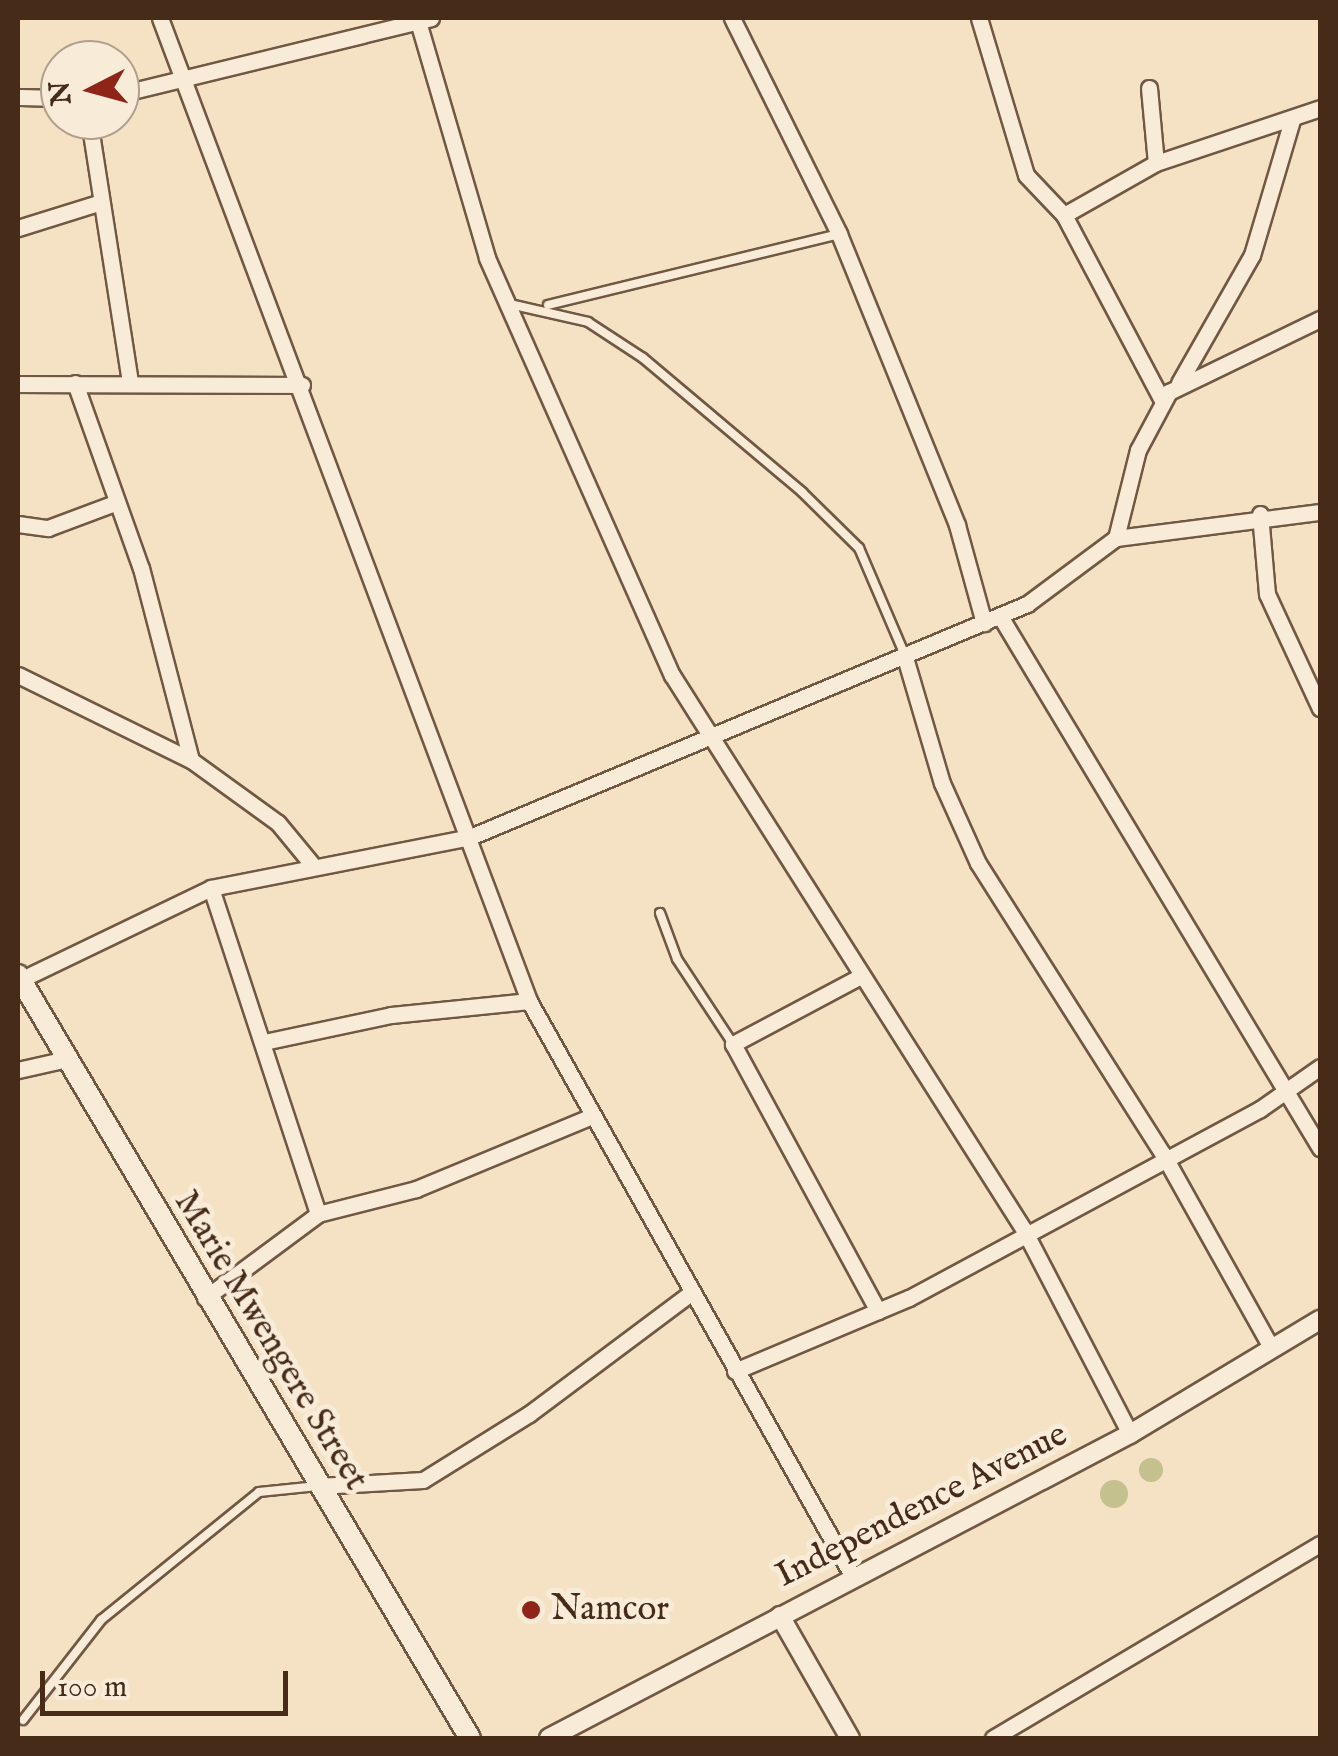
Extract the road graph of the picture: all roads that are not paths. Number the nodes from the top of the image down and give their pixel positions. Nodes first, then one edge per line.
1 (160, 18) edge
2 (422, 18) edge
3 (732, 18) edge
4 (978, 18) edge
5 (187, 81) junction
6 (1149, 88) dead end
7 (140, 90) edge
8 (1320, 108) edge
9 (1292, 120) junction
10 (91, 140) edge
11 (1156, 163) junction
12 (96, 204) junction
13 (1064, 215) junction
14 (18, 228) edge
15 (839, 234) junction
16 (514, 305) junction
17 (544, 306) junction
18 (1320, 319) edge
19 (130, 381) junction
20 (75, 383) junction
21 (1178, 383) junction
22 (18, 384) edge
23 (302, 385) junction
24 (1162, 400) junction
25 (115, 503) junction
26 (1320, 512) edge
27 (1260, 514) junction
28 (18, 524) edge
29 (1116, 538) junction
30 (1000, 616) junction
31 (984, 623) junction
32 (904, 654) junction
33 (18, 675) edge
34 (1320, 706) edge
35 (712, 729) junction
36 (190, 760) junction
37 (470, 838) junction
38 (311, 863) junction
39 (212, 888) junction
40 (660, 913) dead end
41 (859, 976) junction
42 (19, 978) edge
43 (529, 1001) junction
44 (264, 1042) junction
45 (733, 1044) junction
46 (67, 1059) junction
47 (1320, 1067) edge
48 (18, 1070) edge
49 (1288, 1090) junction
50 (590, 1117) junction
51 (1320, 1148) edge
52 (1164, 1154) junction
53 (318, 1214) junction
54 (1024, 1230) junction
55 (688, 1295) junction
56 (206, 1298) junction
57 (878, 1311) junction
58 (1320, 1320) edge
59 (1272, 1348) junction
60 (735, 1371) junction
61 (1130, 1434) junction
62 (318, 1486) junction
63 (1320, 1544) edge
64 (853, 1577) junction
65 (780, 1616) junction
66 (23, 1720) dead end
67 (470, 1738) edge
68 (548, 1738) edge
69 (850, 1738) edge
70 (993, 1738) edge

1 - 5 street
2 - 5 street
2 - 16 street
3 - 15 street
4 - 13 street
5 - 7 street
5 - 23 street
6 - 11 street
8 - 9 street
9 - 11 street
9 - 21 street
10 - 12 street
11 - 13 street
12 - 14 street
12 - 19 street
13 - 24 street
15 - 17 lane
15 - 31 street
16 - 17 lane
16 - 35 street
17 - 32 lane
18 - 21 street
19 - 20 street
19 - 23 street
20 - 22 street
20 - 25 street
21 - 24 street
23 - 37 street
24 - 29 street
25 - 28 street
25 - 36 street
26 - 27 street
27 - 29 street
27 - 34 street
29 - 30 street
30 - 31 street
30 - 49 street
31 - 32 street
32 - 35 street
32 - 52 street
33 - 36 street
35 - 37 street
35 - 41 street
36 - 38 street
37 - 38 street
37 - 43 street
38 - 39 street
39 - 42 street
39 - 44 street
40 - 45 lane
41 - 45 street
41 - 54 street
42 - 46 main road, Marie Mwengere Street
43 - 44 street
43 - 50 street
44 - 53 street
45 - 57 street
46 - 48 street
46 - 56 main road, Marie Mwengere Street
47 - 49 street
49 - 51 street
49 - 52 street
50 - 53 street
50 - 55 street
52 - 54 street
52 - 59 street
53 - 56 street
54 - 57 street
54 - 61 street
55 - 60 street
55 - 62 street
56 - 62 main road, Marie Mwengere Street
57 - 60 street
58 - 59 street, Independence Avenue
59 - 61 street, Independence Avenue
60 - 64 street
61 - 64 street, Independence Avenue
62 - 66 lane
62 - 67 main road, Marie Mwengere Street
63 - 70 street
64 - 65 street, Independence Avenue
65 - 68 street, Independence Avenue
65 - 69 street

